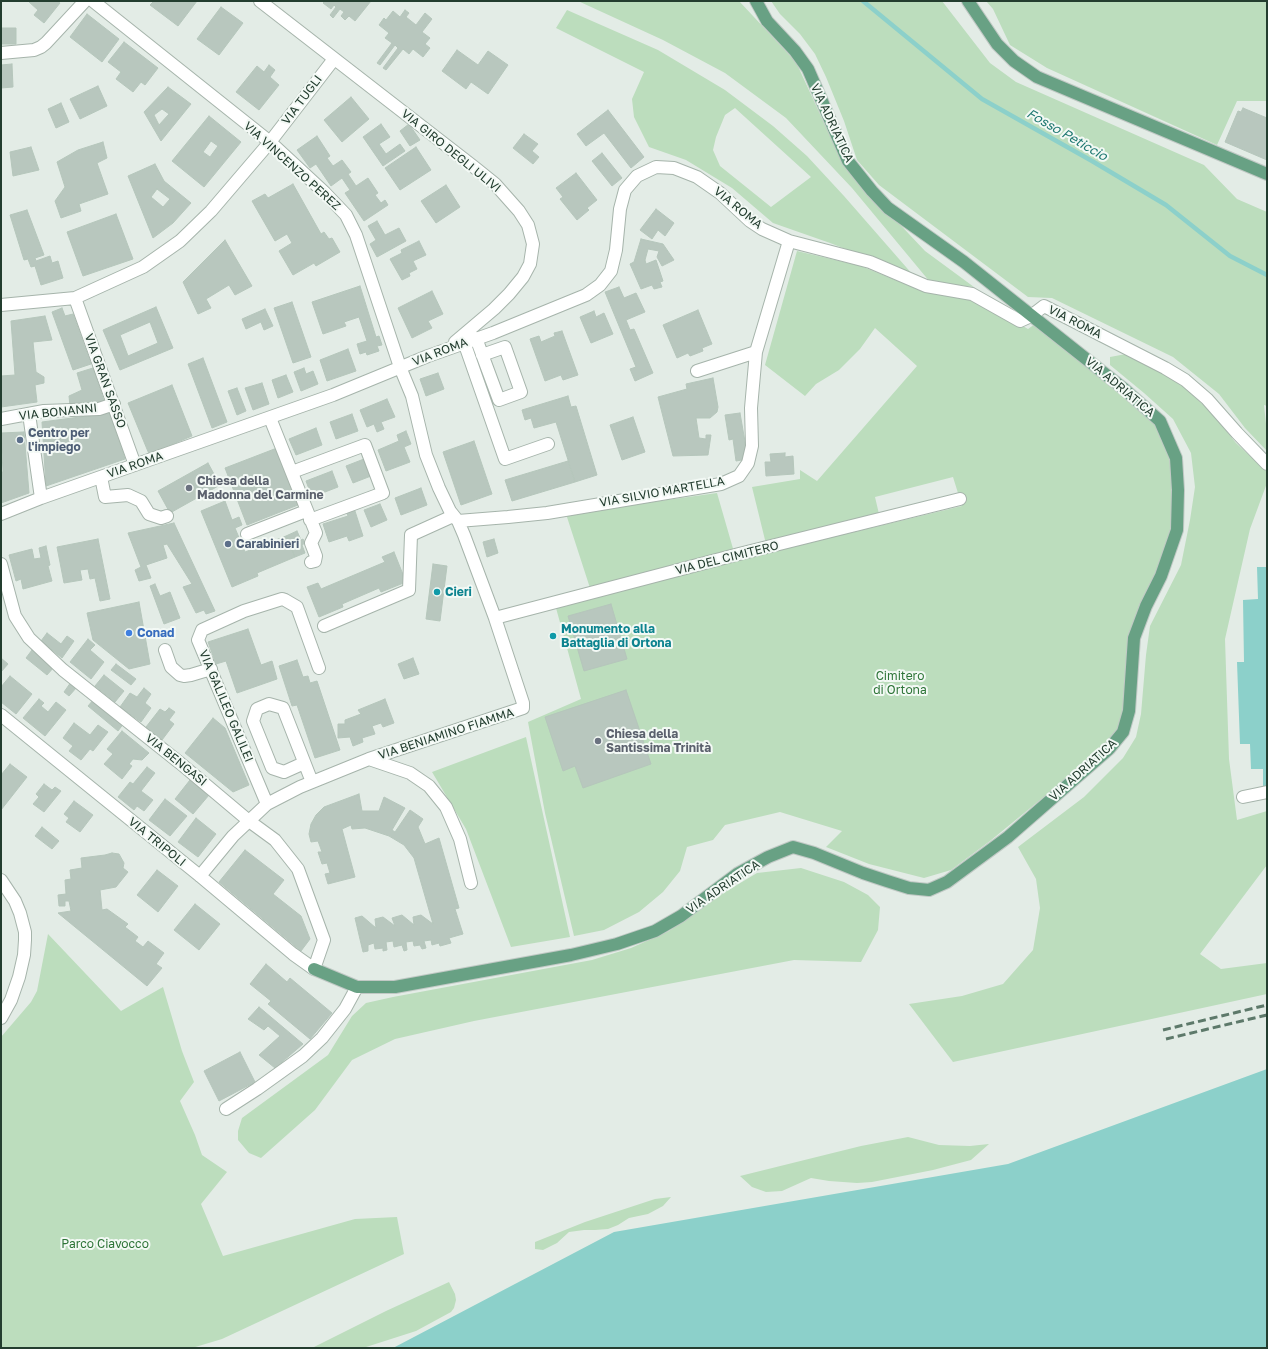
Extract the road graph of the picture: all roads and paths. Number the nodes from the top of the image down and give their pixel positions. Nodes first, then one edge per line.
1 (85, 1) edge
2 (93, 1) edge
3 (260, 1) edge
4 (756, 1) edge
5 (968, 1) edge
6 (1, 53) edge
7 (334, 59) junction
8 (270, 142) junction
9 (1267, 174) edge
10 (789, 241) junction
11 (75, 298) junction
12 (1, 305) edge
13 (1031, 316) junction
14 (476, 338) junction
15 (464, 342) junction
16 (448, 348) junction
17 (756, 352) junction
18 (482, 355) dead end
19 (400, 367) junction
20 (697, 371) dead end
21 (114, 404) junction
22 (29, 414) junction
23 (270, 418) junction
24 (1, 419) edge
25 (548, 444) dead end
26 (1267, 464) edge
27 (135, 465) junction
28 (292, 472) junction
29 (101, 477) junction
30 (41, 498) junction
31 (960, 499) dead end
32 (1, 514) edge
33 (308, 515) junction
34 (167, 516) dead end
35 (456, 518) junction
36 (420, 532) junction
37 (248, 534) dead end
38 (311, 562) dead end
39 (1, 564) edge
40 (417, 567) dead end
41 (495, 618) junction
42 (324, 626) dead end
43 (165, 650) dead end
44 (319, 668) dead end
45 (211, 669) junction
46 (1, 715) edge
47 (369, 759) junction
48 (304, 763) junction
49 (312, 782) junction
50 (1267, 792) edge
51 (1243, 797) dead end
52 (267, 804) junction
53 (249, 821) junction
54 (200, 876) junction
55 (1, 880) edge
56 (472, 883) dead end
57 (314, 969) junction
58 (358, 987) junction
59 (1, 1018) edge
60 (226, 1109) dead end

1 - 6 street
2 - 8 street, VIA VINCENZO PEREZ
3 - 7 street, VIA GIRO DEGLI ULIVI
4 - 13 main road, VIA ADRIATICA
5 - 9 main road
7 - 8 street, VIA TUGLI
7 - 16 street, VIA GIRO DEGLI ULIVI
8 - 11 street, VIA TUGLI
8 - 19 street, VIA VINCENZO PEREZ
10 - 13 street, VIA ROMA
10 - 14 street, VIA ROMA
10 - 17 street, VIA SILVIO MARTELLA
11 - 12 street, VIA TUGLI
11 - 21 street, VIA GRAN SASSO
13 - 26 street, VIA ROMA
13 - 58 main road, VIA ADRIATICA
14 - 15 street, VIA ROMA
14 - 18 street
15 - 16 street, VIA ROMA
15 - 25 street
16 - 19 street, VIA ROMA
17 - 20 street
17 - 35 street, VIA SILVIO MARTELLA
19 - 23 street, VIA ROMA
19 - 35 street
21 - 22 street, VIA BONANNI
21 - 27 street, VIA GRAN SASSO
22 - 24 street, VIA BONANNI
22 - 30 street
23 - 27 street, VIA ROMA
23 - 28 street
27 - 29 street, VIA ROMA
28 - 33 street
28 - 33 street
29 - 30 street, VIA ROMA
29 - 34 street
30 - 32 street, VIA ROMA
31 - 41 street, VIA DEL CIMITERO
33 - 37 street
33 - 38 street
35 - 36 street
35 - 41 street
36 - 40 street
36 - 42 street
39 - 53 street, VIA BENGASI
41 - 47 street, VIA BENIAMINO FIAMMA
43 - 45 street
44 - 45 street, VIA GALILEO GALILEI
45 - 52 street, VIA GALILEO GALILEI
46 - 54 street, VIA TRIPOLI
47 - 49 street, VIA BENIAMINO FIAMMA
47 - 56 street, VIA BENIAMINO FIAMMA
48 - 48 street
48 - 49 street
49 - 52 street, VIA BENIAMINO FIAMMA
50 - 51 street
52 - 53 street, VIA BENIAMINO FIAMMA
53 - 54 street, VIA BENIAMINO FIAMMA
53 - 57 street, VIA BENGASI
54 - 57 street, VIA TRIPOLI
55 - 59 street
57 - 58 main road, VIA ADRIATICA
58 - 60 street

